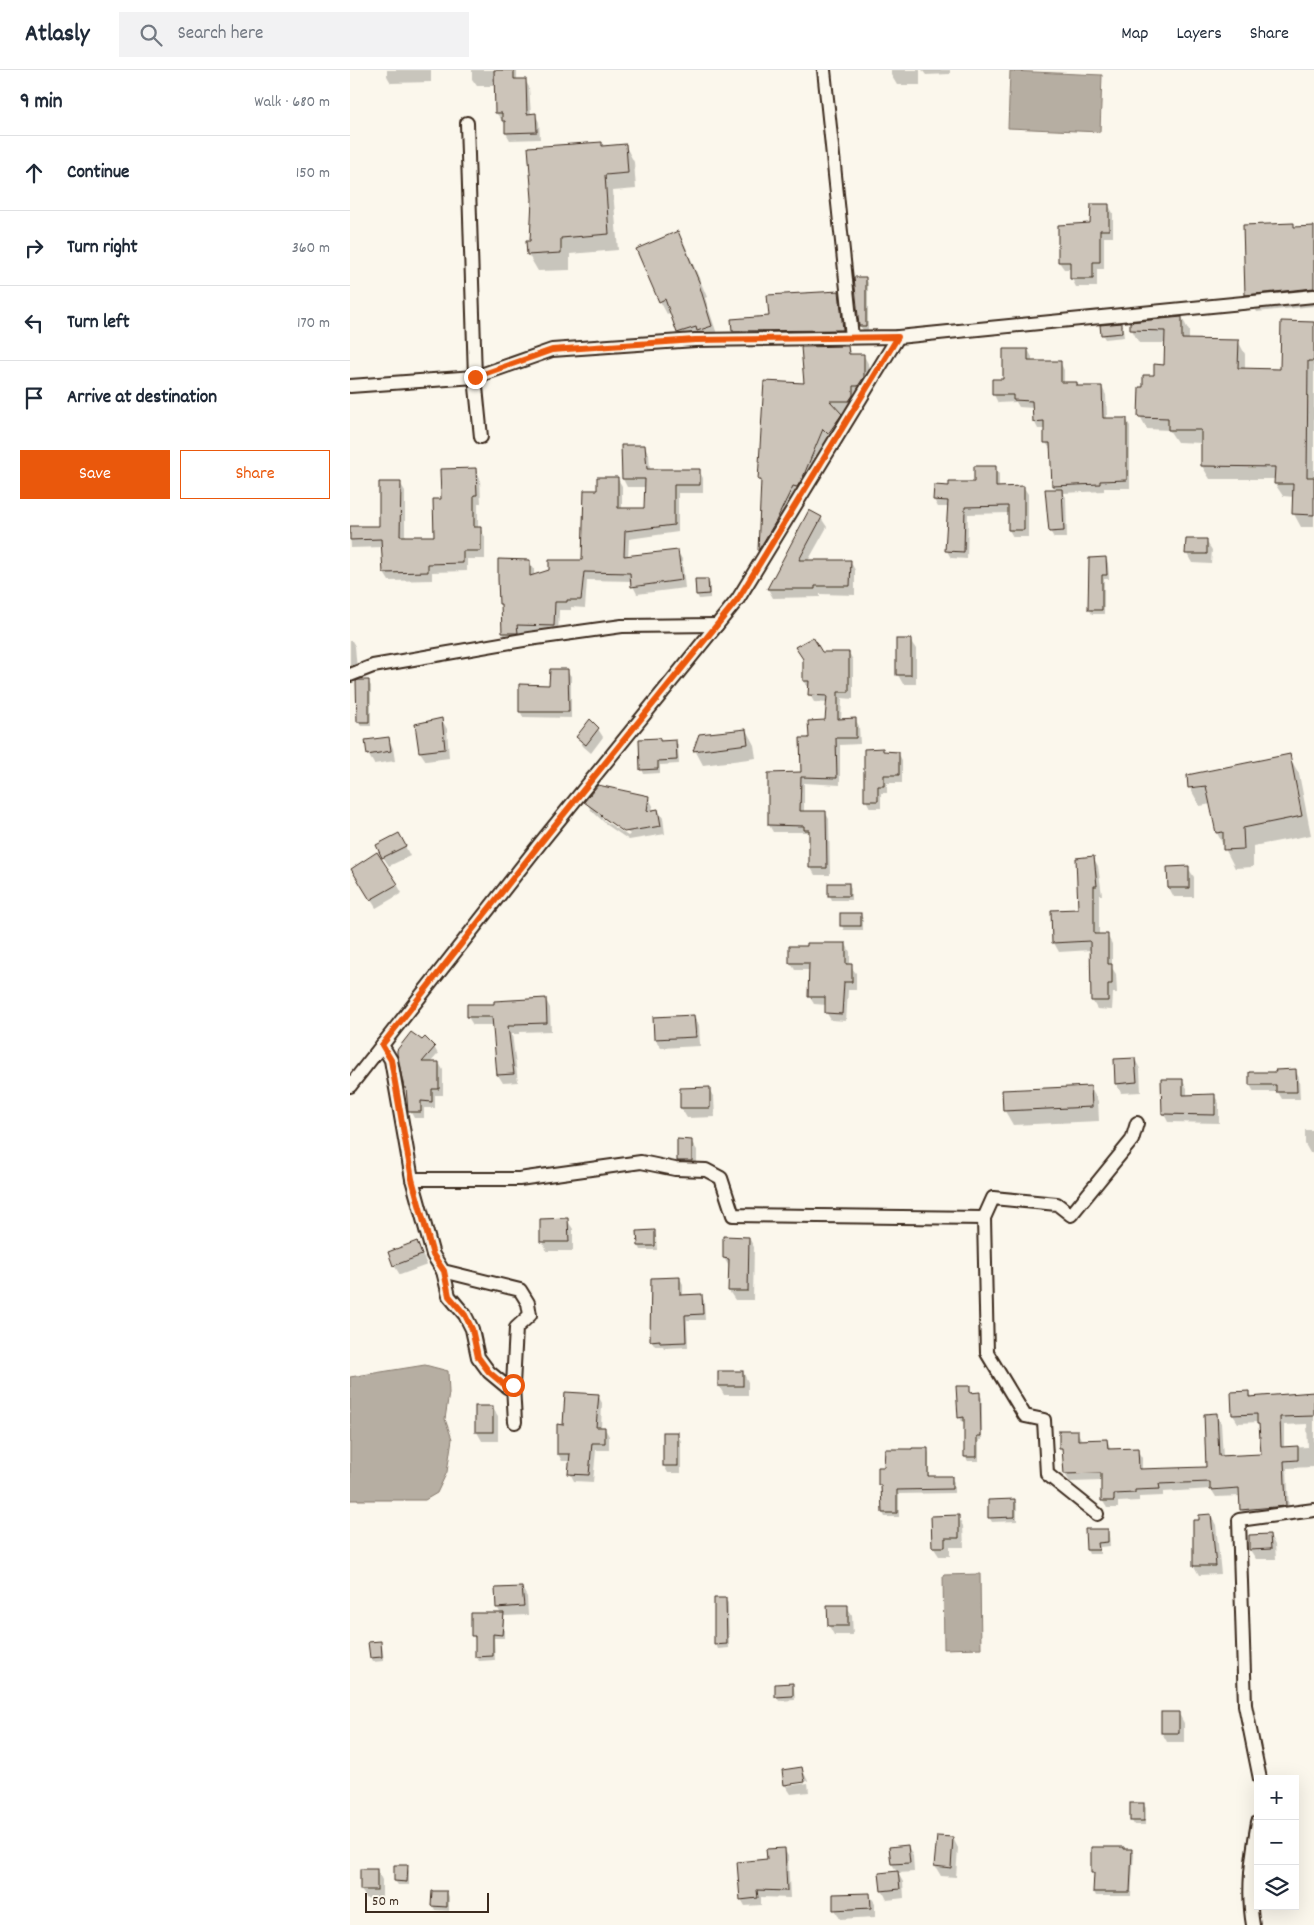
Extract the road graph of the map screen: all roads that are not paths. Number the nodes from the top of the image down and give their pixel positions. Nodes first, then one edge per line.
1 (824, 70) edge
2 (467, 122) dead end
3 (1314, 296) edge
4 (852, 337) junction
5 (898, 337) junction
6 (475, 377) junction
7 (350, 386) edge
8 (481, 437) dead end
9 (717, 624) junction
10 (350, 675) edge
11 (382, 1045) junction
12 (350, 1086) edge
13 (1137, 1123) dead end
14 (412, 1179) junction
15 (984, 1218) junction
16 (444, 1271) junction
17 (513, 1385) junction
18 (515, 1422) dead end
19 (1314, 1510) edge
20 (1097, 1514) dead end
21 (1259, 1775) edge
22 (1254, 1845) edge
23 (1252, 1925) edge

1 - 4 street
2 - 6 street
3 - 5 street
4 - 5 street
4 - 6 street
5 - 9 street
6 - 7 street
6 - 8 street
9 - 10 street
9 - 11 street
11 - 12 street
11 - 14 street
13 - 15 street
14 - 15 street
14 - 16 street
15 - 20 street
16 - 17 street
16 - 17 street
17 - 18 street
19 - 21 street
22 - 23 street

